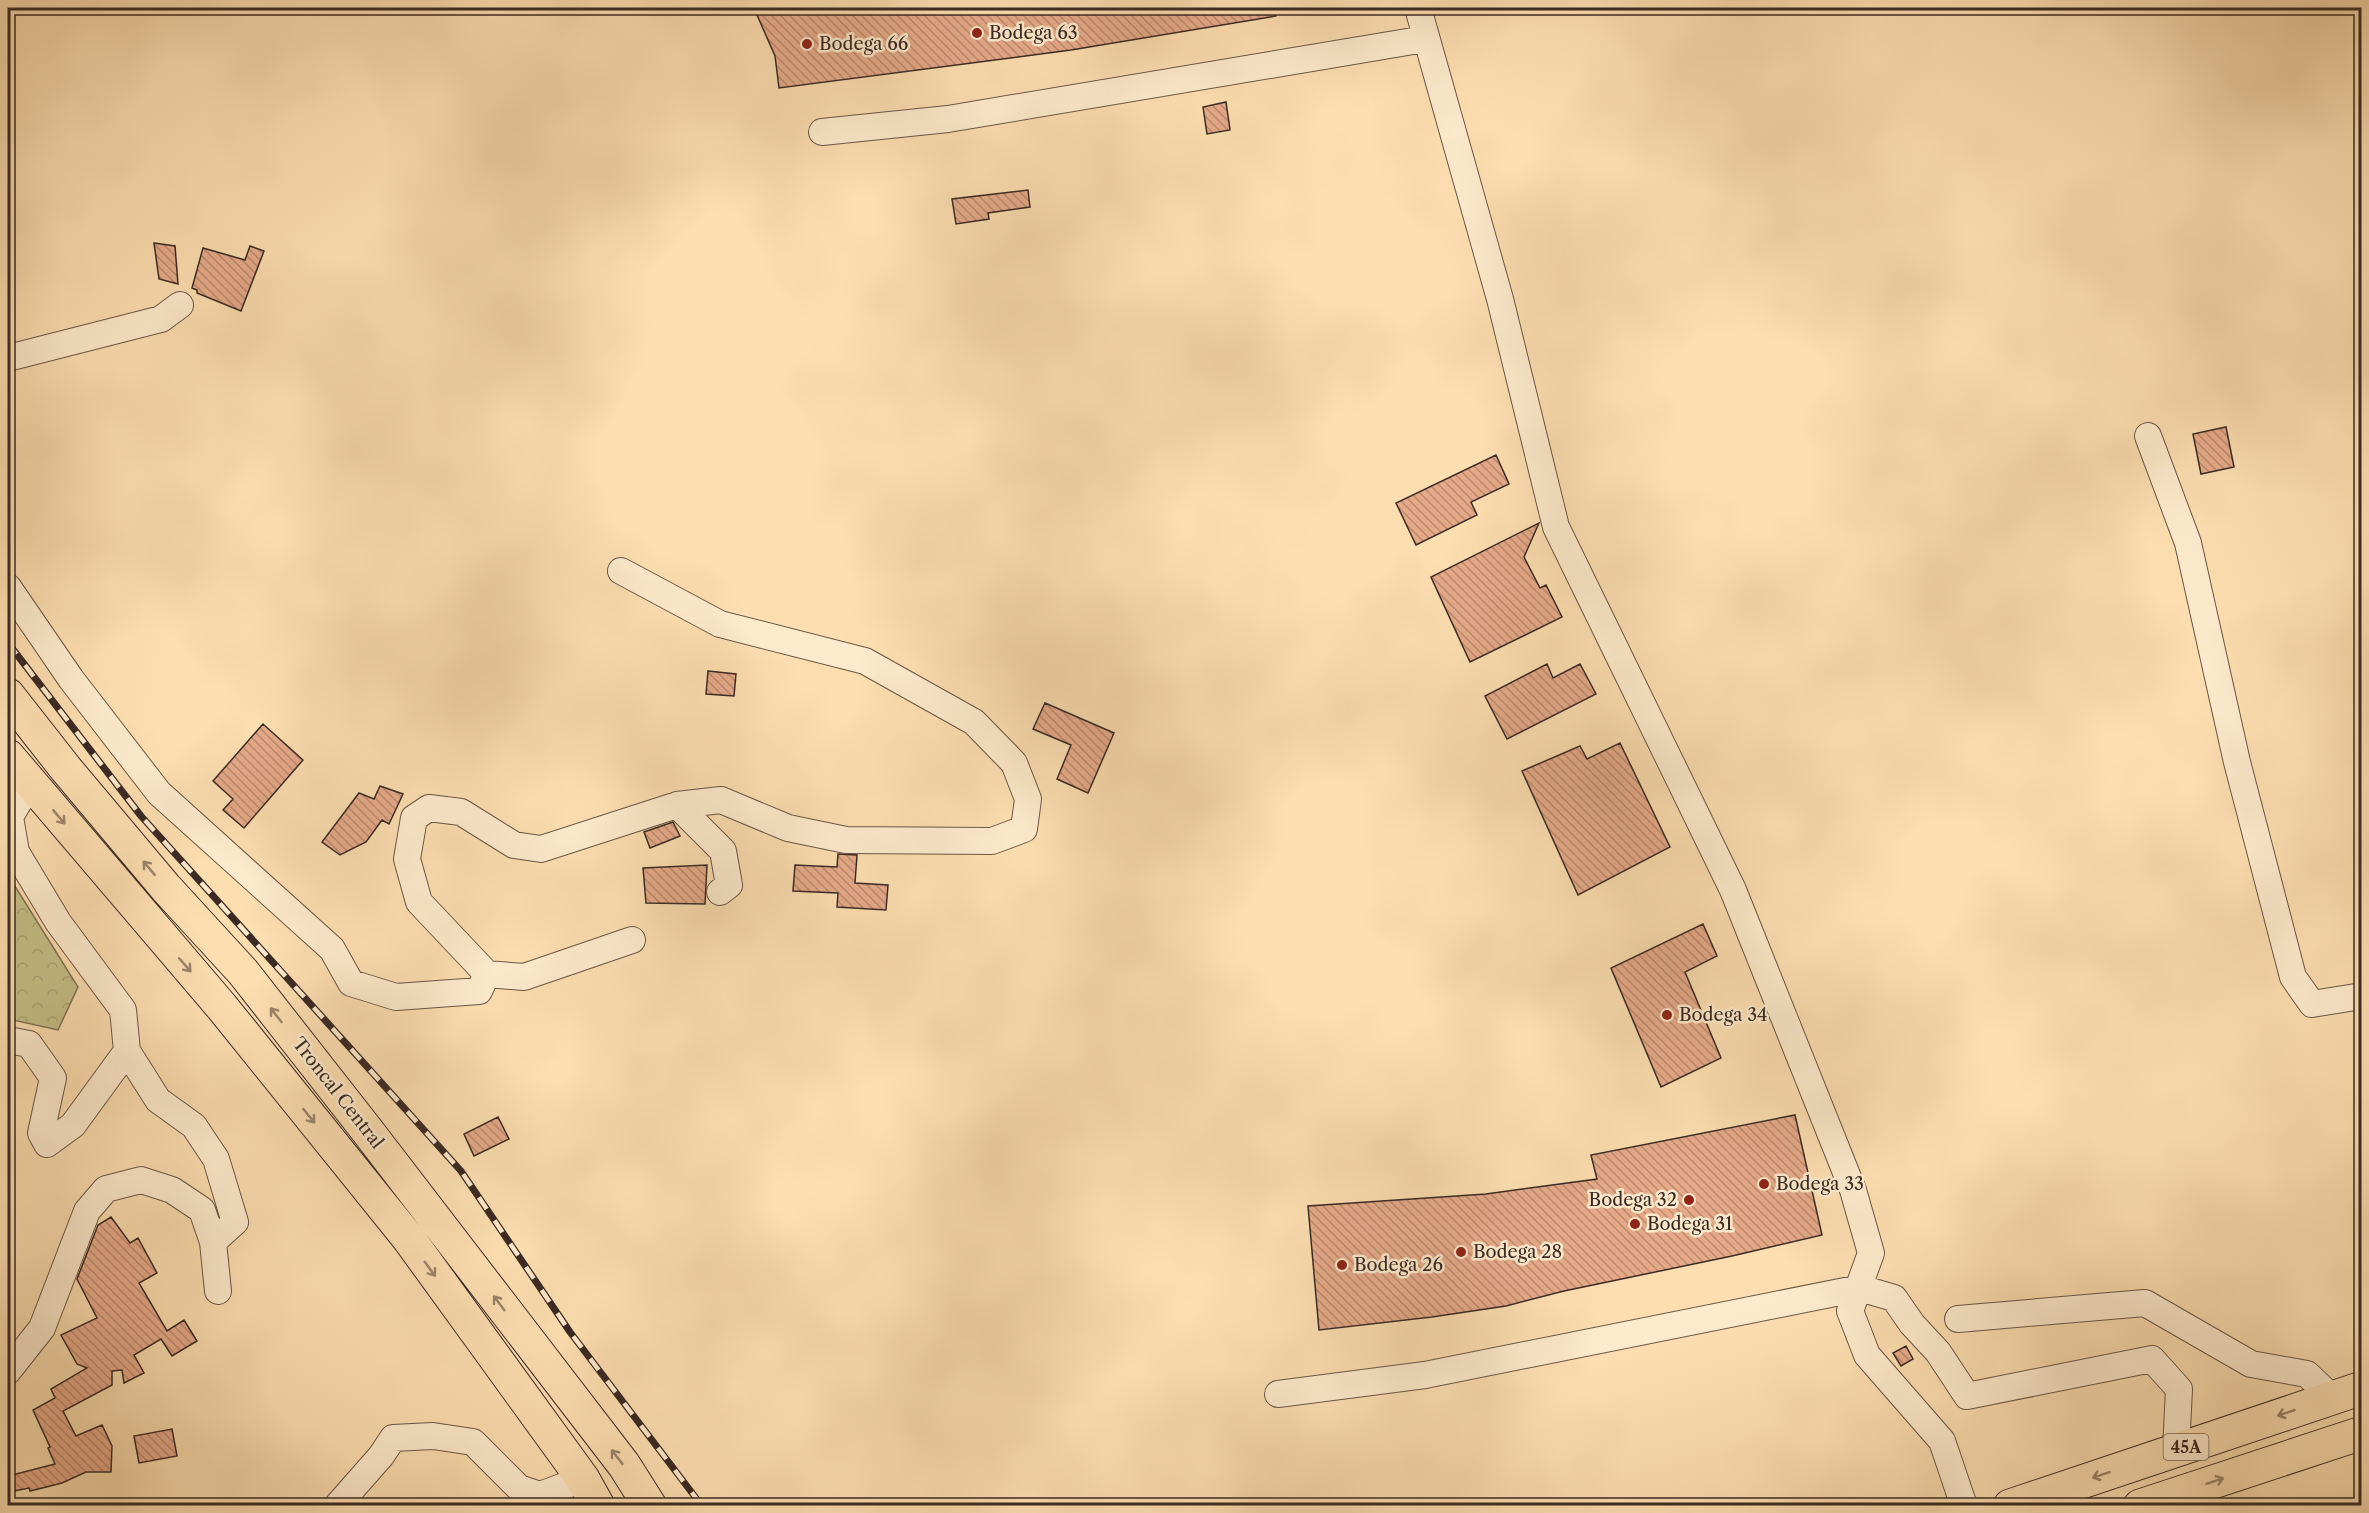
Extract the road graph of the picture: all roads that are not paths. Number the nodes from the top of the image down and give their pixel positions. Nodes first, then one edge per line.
1 (1418, 8) edge
2 (1425, 39) junction
3 (822, 132) dead end
4 (180, 305) dead end
5 (8, 358) edge
6 (2148, 436) dead end
7 (621, 571) dead end
8 (8, 587) edge
9 (8, 695) edge
10 (8, 756) edge
11 (35, 788) junction
12 (677, 805) junction
13 (720, 892) dead end
14 (632, 940) dead end
15 (487, 974) junction
16 (2361, 996) edge
17 (8, 1040) edge
18 (127, 1051) junction
19 (213, 1242) junction
20 (1860, 1288) junction
21 (218, 1291) dead end
22 (1958, 1319) dead end
23 (8, 1371) edge
24 (2346, 1393) edge
25 (1278, 1394) dead end
26 (2361, 1433) edge
27 (2176, 1450) junction
28 (591, 1492) edge
29 (337, 1506) edge
30 (650, 1506) edge
31 (1964, 1506) edge
32 (2010, 1506) edge
33 (2140, 1506) edge

1 - 2 street
2 - 3 street
2 - 20 street
4 - 5 street
6 - 16 street
7 - 12 street
8 - 15 street
30 -> 9 main road, Troncal Central
10 - 11 main road, Troncal Central
11 - 18 street
11 -> 28 main road, Troncal Central
12 - 13 street
12 - 15 street
14 - 15 street
17 - 18 street
18 - 19 street
19 - 21 street
19 - 23 street
20 - 25 street
20 - 27 street
20 - 31 street
22 - 24 street
24 -> 27 main road, 45A
33 -> 26 main road, 45A
27 -> 32 main road, 45A
28 - 29 street

